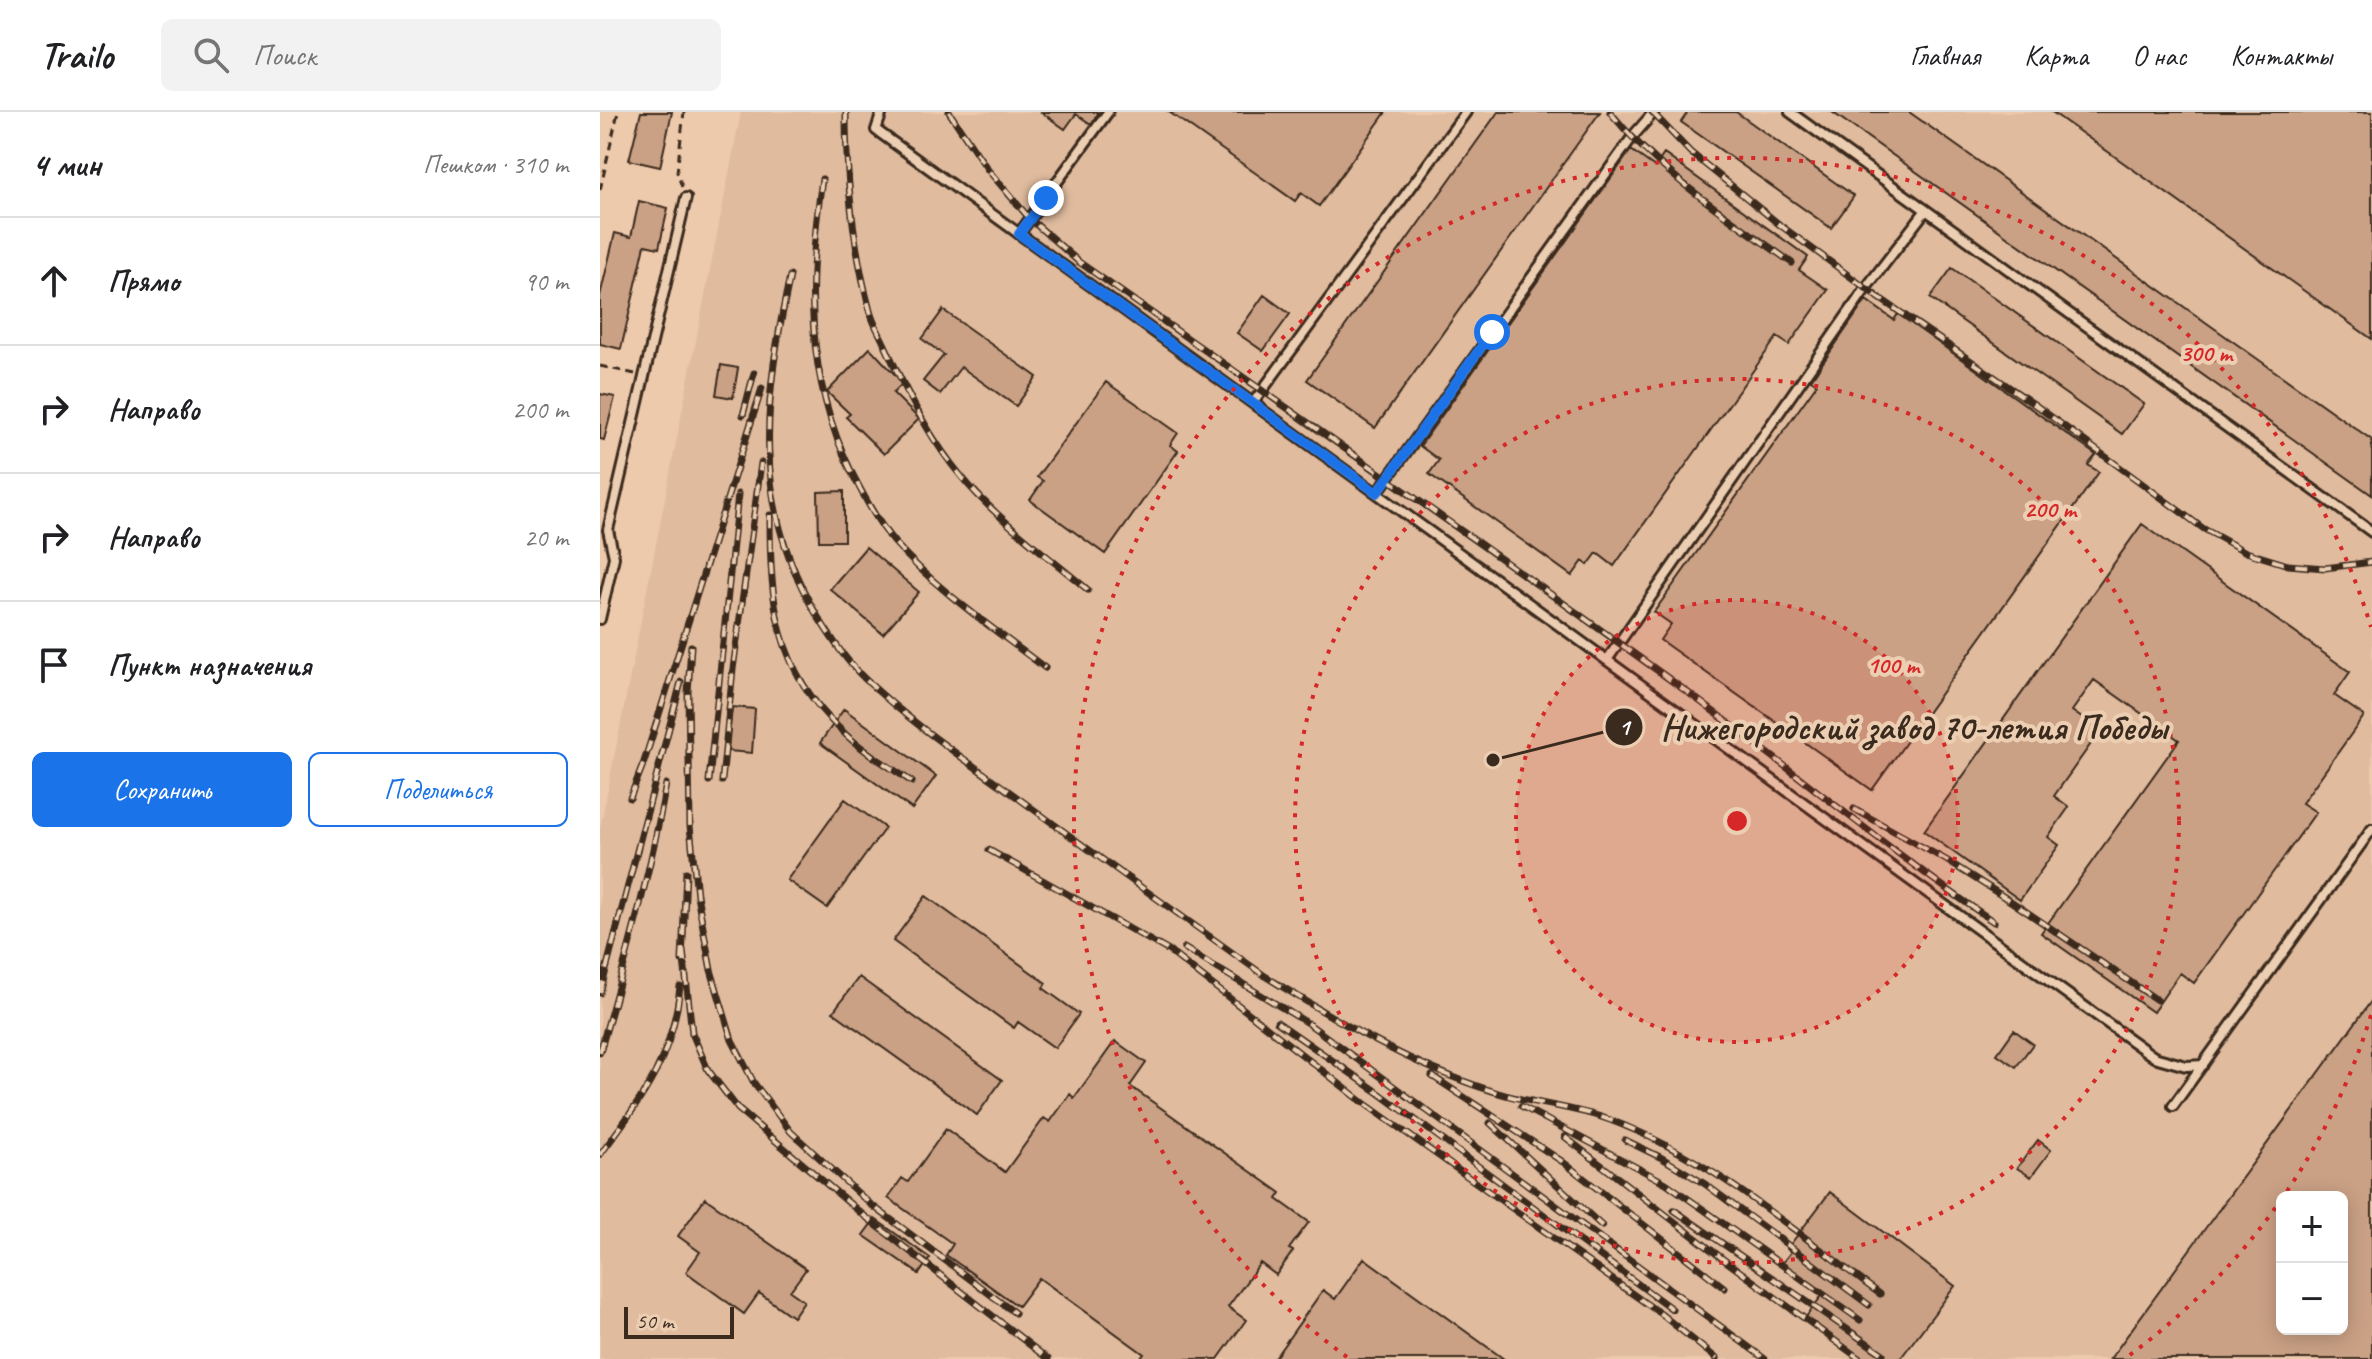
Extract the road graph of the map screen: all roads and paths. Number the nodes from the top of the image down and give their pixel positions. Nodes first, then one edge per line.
1 (618, 112) edge
2 (684, 112) edge
3 (882, 112) edge
4 (1108, 112) edge
5 (1466, 112) edge
6 (1654, 112) edge
7 (1790, 112) edge
8 (600, 190) edge
9 (686, 198) joint
10 (1926, 210) junction
11 (1019, 234) junction
12 (600, 366) edge
13 (644, 376) junction
14 (1253, 403) junction
15 (1377, 493) junction
16 (2372, 532) edge
17 (600, 619) edge
18 (1607, 660) junction
19 (2372, 829) edge
20 (2203, 1065) junction
21 (2173, 1106) dead end

1 - 8 path
2 - 9 path
3 - 11 lane
4 - 11 lane
5 - 14 lane
6 - 15 lane
7 - 10 lane
9 - 13 lane
10 - 16 lane
10 - 18 lane
11 - 14 lane
12 - 13 path
13 - 17 lane
14 - 15 lane
15 - 18 lane
18 - 20 lane
19 - 20 lane
20 - 21 lane

